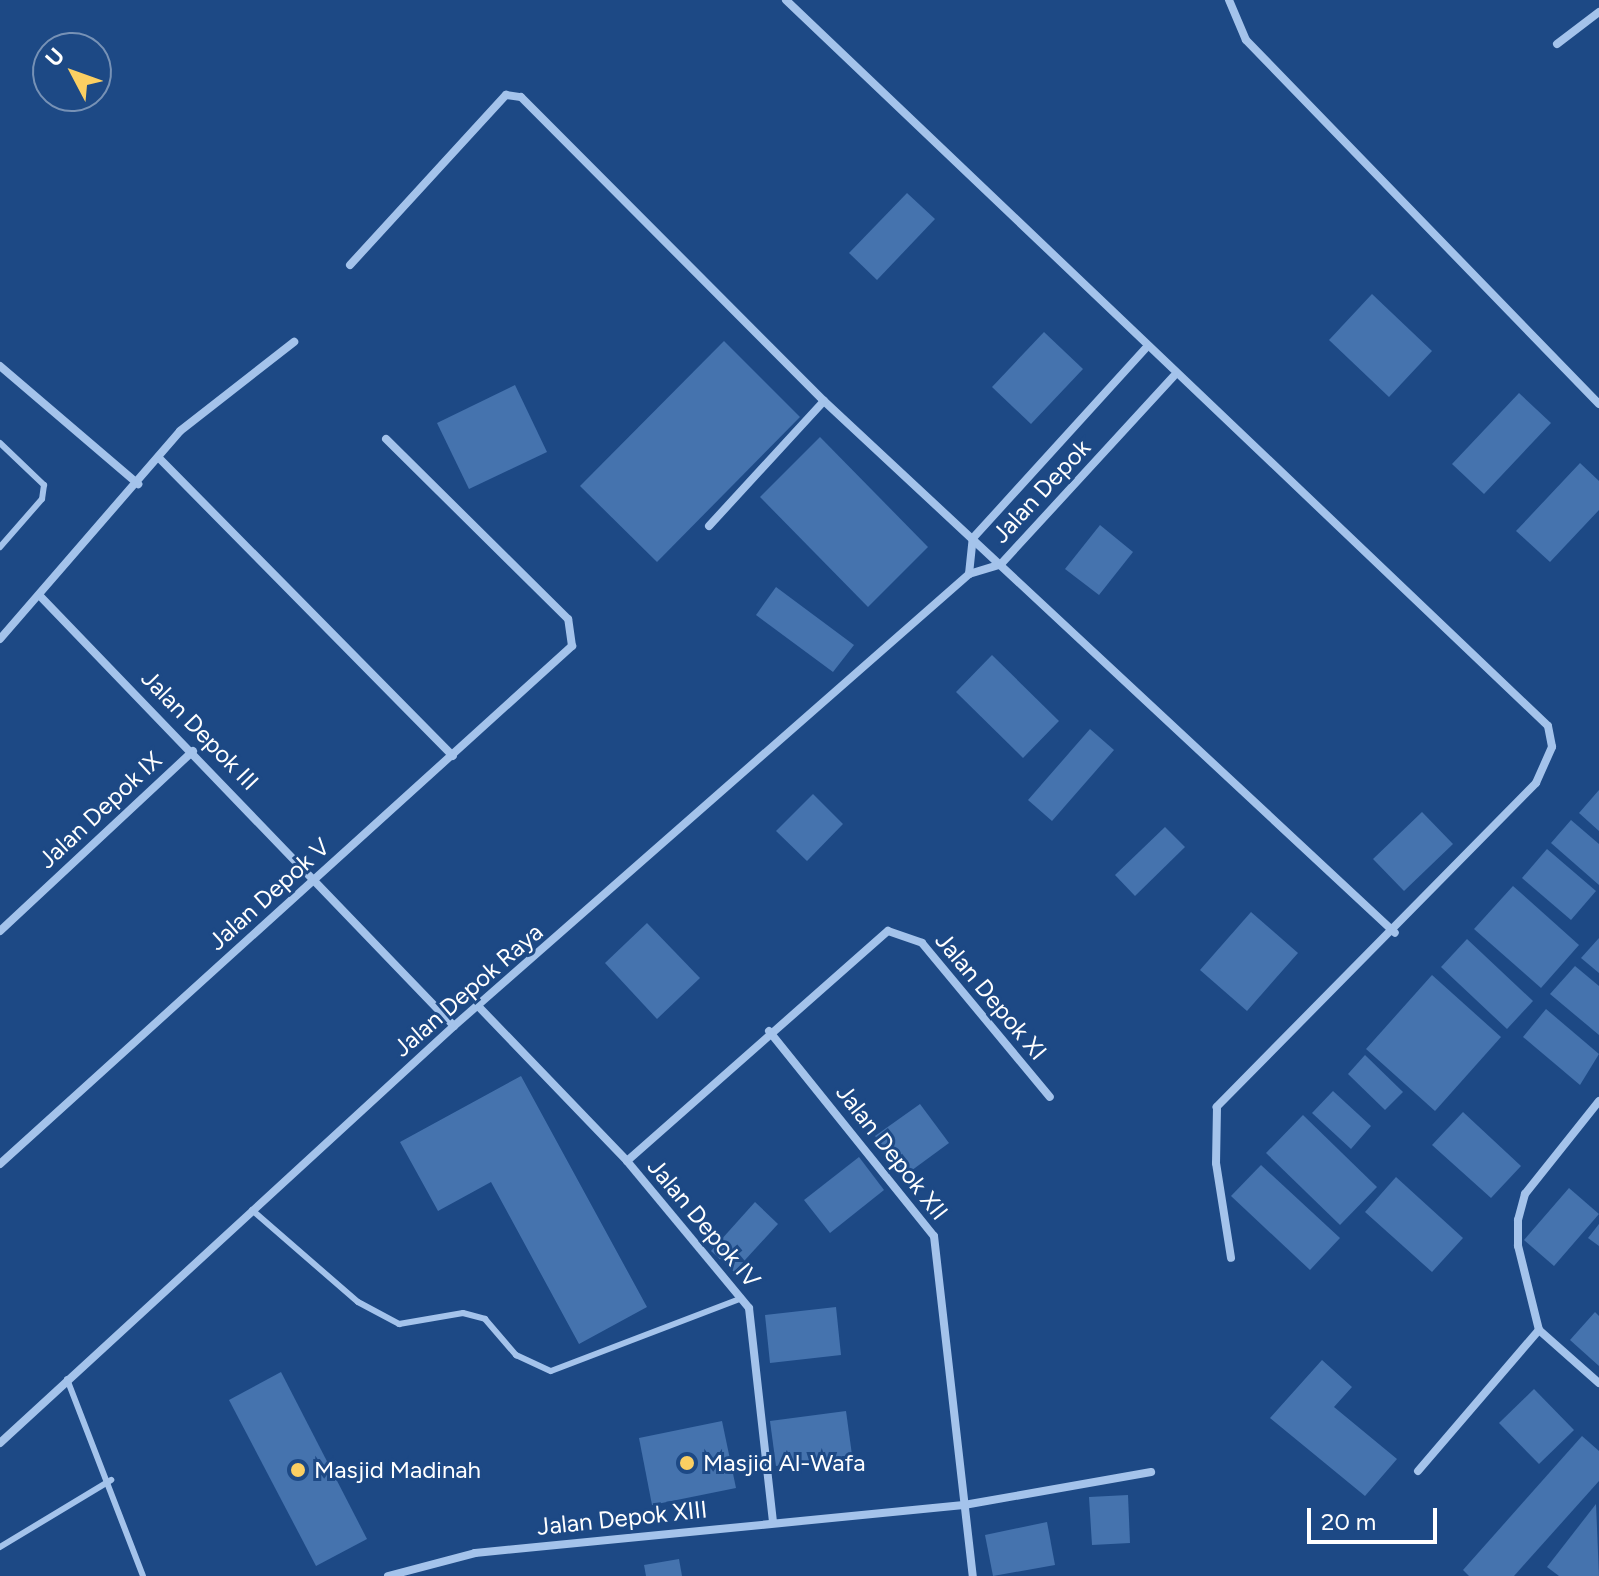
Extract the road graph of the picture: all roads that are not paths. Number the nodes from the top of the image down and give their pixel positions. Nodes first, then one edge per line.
1 (786, 0) edge
2 (1229, 0) edge
3 (1599, 12) edge
4 (1557, 44) dead end
5 (350, 265) dead end
6 (294, 342) dead end
7 (1145, 349) junction
8 (0, 366) edge
9 (1174, 376) junction
10 (824, 401) junction
11 (1599, 404) edge
12 (386, 439) dead end
13 (0, 443) edge
14 (160, 459) junction
15 (138, 484) junction
16 (709, 526) dead end
17 (973, 538) junction
18 (0, 547) edge
19 (1001, 564) junction
20 (969, 574) junction
21 (40, 596) junction
22 (0, 639) edge
23 (193, 751) junction
24 (453, 756) junction
25 (317, 878) junction
26 (0, 931) edge
27 (1395, 933) junction
28 (479, 1007) junction
29 (454, 1026) junction
30 (769, 1031) junction
31 (1050, 1097) dead end
32 (1599, 1101) edge
33 (627, 1161) junction
34 (0, 1164) edge
35 (252, 1210) junction
36 (1231, 1258) dead end
37 (742, 1298) junction
38 (1539, 1330) junction
39 (67, 1379) junction
40 (1599, 1383) edge
41 (0, 1443) edge
42 (1418, 1471) dead end
43 (1151, 1472) dead end
44 (111, 1480) junction
45 (964, 1505) junction
46 (773, 1523) junction
47 (0, 1547) edge
48 (143, 1576) edge
49 (388, 1576) edge
50 (973, 1576) edge

1 - 7 street
2 - 11 street
3 - 4 street
5 - 10 street
6 - 14 street
7 - 9 street
7 - 17 street, Jalan Depok
8 - 15 street
9 - 19 street, Jalan Depok
9 - 27 street
10 - 16 street
10 - 17 street
12 - 24 street, Jalan Depok V
13 - 18 lane
14 - 15 street
14 - 24 street
15 - 21 street
17 - 19 street
17 - 20 street, Jalan Depok
19 - 20 street, Jalan Depok
19 - 27 street
20 - 28 street, Jalan Depok Raya
21 - 22 street
21 - 23 street, Jalan Depok III
23 - 25 street, Jalan Depok III
23 - 26 street, Jalan Depok IX
24 - 25 street, Jalan Depok V
25 - 29 street, Jalan Depok III
25 - 34 street, Jalan Depok V
27 - 36 street
28 - 29 street, Jalan Depok Raya
28 - 33 street, Jalan Depok IV
29 - 35 street, Jalan Depok Raya
30 - 31 street, Jalan Depok XI
30 - 33 street
30 - 45 street, Jalan Depok XII
32 - 38 street
33 - 37 street, Jalan Depok IV
35 - 37 lane
35 - 39 street, Jalan Depok Raya
37 - 46 street, Jalan Depok IV
38 - 40 street
38 - 42 street
39 - 41 street, Jalan Depok Raya
39 - 44 lane
43 - 45 street, Jalan Depok XIII
44 - 47 lane
44 - 48 lane
45 - 46 street, Jalan Depok XIII
45 - 50 street, Jalan Depok XII
46 - 49 street, Jalan Depok XIII

